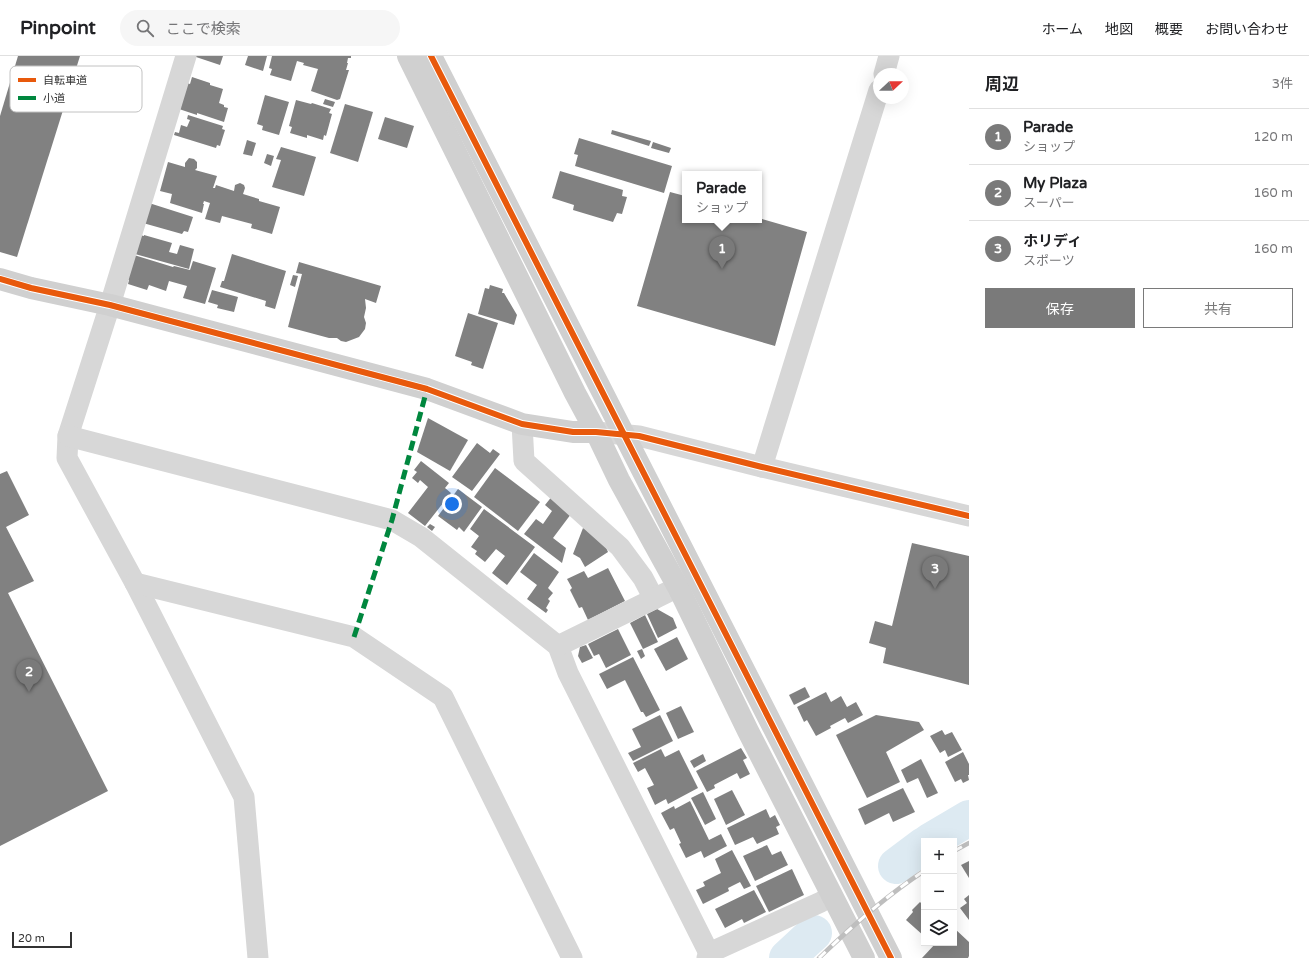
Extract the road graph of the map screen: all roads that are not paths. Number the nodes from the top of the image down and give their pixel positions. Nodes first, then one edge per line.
1 (186, 56) edge
2 (408, 56) edge
3 (431, 56) edge
4 (890, 56) edge
5 (886, 68) edge
6 (875, 104) edge
7 (0, 279) edge
8 (110, 306) junction
9 (522, 424) junction
10 (596, 432) junction
11 (68, 436) junction
12 (625, 436) junction
13 (762, 467) junction
14 (969, 516) edge
15 (135, 583) junction
16 (678, 587) junction
17 (654, 599) junction
18 (558, 646) junction
19 (832, 895) junction
20 (708, 956) edge
21 (258, 958) edge
22 (572, 958) edge
23 (864, 958) edge
24 (891, 958) edge

1 - 8 street
2 - 10 street
3 - 12 street
4 - 5 street
6 - 13 street
7 - 8 street
8 - 9 street
8 - 11 street
9 - 10 street
9 - 17 street
10 - 12 street
10 - 16 street
11 - 15 street
11 - 18 street
12 - 13 street
12 - 24 street
13 - 14 street
15 - 21 street
15 - 22 street
16 - 17 street
16 - 19 street
17 - 18 street
18 - 20 street
19 - 20 street
19 - 23 street

